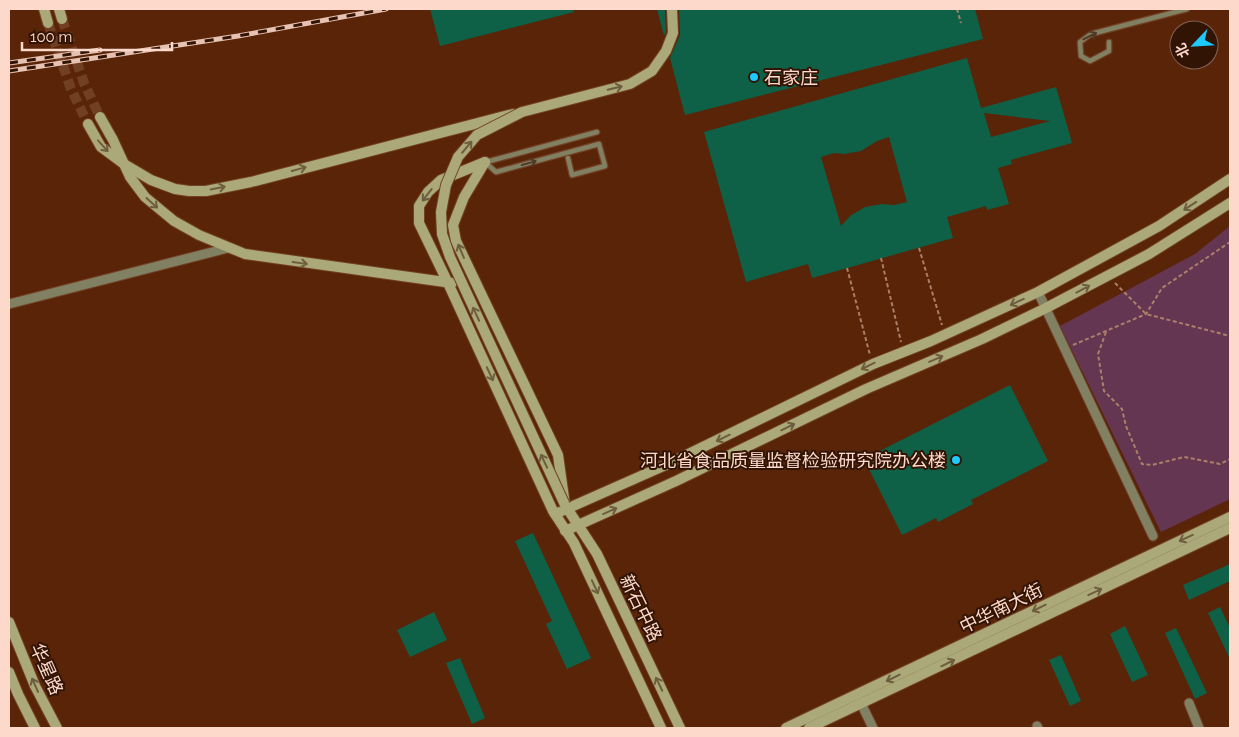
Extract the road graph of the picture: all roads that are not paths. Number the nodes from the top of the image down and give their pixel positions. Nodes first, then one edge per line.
1 (44, 9) edge
2 (672, 9) edge
3 (1187, 9) edge
4 (48, 23) tunnel mouth
5 (1109, 42) dead end
6 (522, 112) junction
7 (100, 117) tunnel mouth
8 (88, 124) tunnel mouth
9 (597, 132) dead end
10 (568, 158) dead end
11 (485, 162) junction
12 (124, 164) junction
13 (1230, 179) edge
14 (1230, 203) edge
15 (228, 248) junction
16 (448, 283) junction
17 (476, 283) junction
18 (1038, 292) junction
19 (9, 304) edge
20 (1046, 308) junction
21 (566, 507) junction
22 (555, 514) junction
23 (1230, 517) edge
24 (578, 525) junction
25 (1230, 528) edge
26 (565, 530) junction
27 (1153, 536) dead end
28 (9, 622) edge
29 (9, 672) edge
30 (859, 700) junction
31 (1189, 703) dead end
32 (35, 728) edge
33 (57, 728) edge
34 (662, 728) edge
35 (680, 728) edge
36 (786, 728) edge
37 (809, 728) edge
38 (873, 728) edge
39 (1199, 728) edge

1 - 4 main road
6 -> 2 main road, bridge
5 -> 3 lane
12 -> 6 main road, bridge
21 -> 6 main road, 新石中路, bridge
7 - 12 main road
8 -> 12 main road
9 - 11 lane
11 -> 10 lane
11 -> 16 main road, 新石中路
17 -> 11 main road
12 -> 15 main road
13 -> 18 main road
20 -> 14 main road
15 -> 16 main road
15 - 19 street
16 - 17 main road
16 -> 22 main road, 新石中路
17 - 21 main road
18 - 20 street
18 -> 21 main road
24 -> 20 main road
20 - 27 street
21 - 22 main road
21 - 24 main road, 新石中路
22 - 26 main road, 新石中路
23 -> 30 main road, 中华南大街
24 - 26 main road
35 -> 24 main road, 新石中路
30 -> 25 main road, 中华南大街
26 -> 34 main road, 新石中路
33 -> 28 main road, 华星路
29 - 32 main road, 华星路
30 - 36 main road, 中华南大街
30 - 37 main road, 中华南大街
30 - 38 street
31 - 39 street

